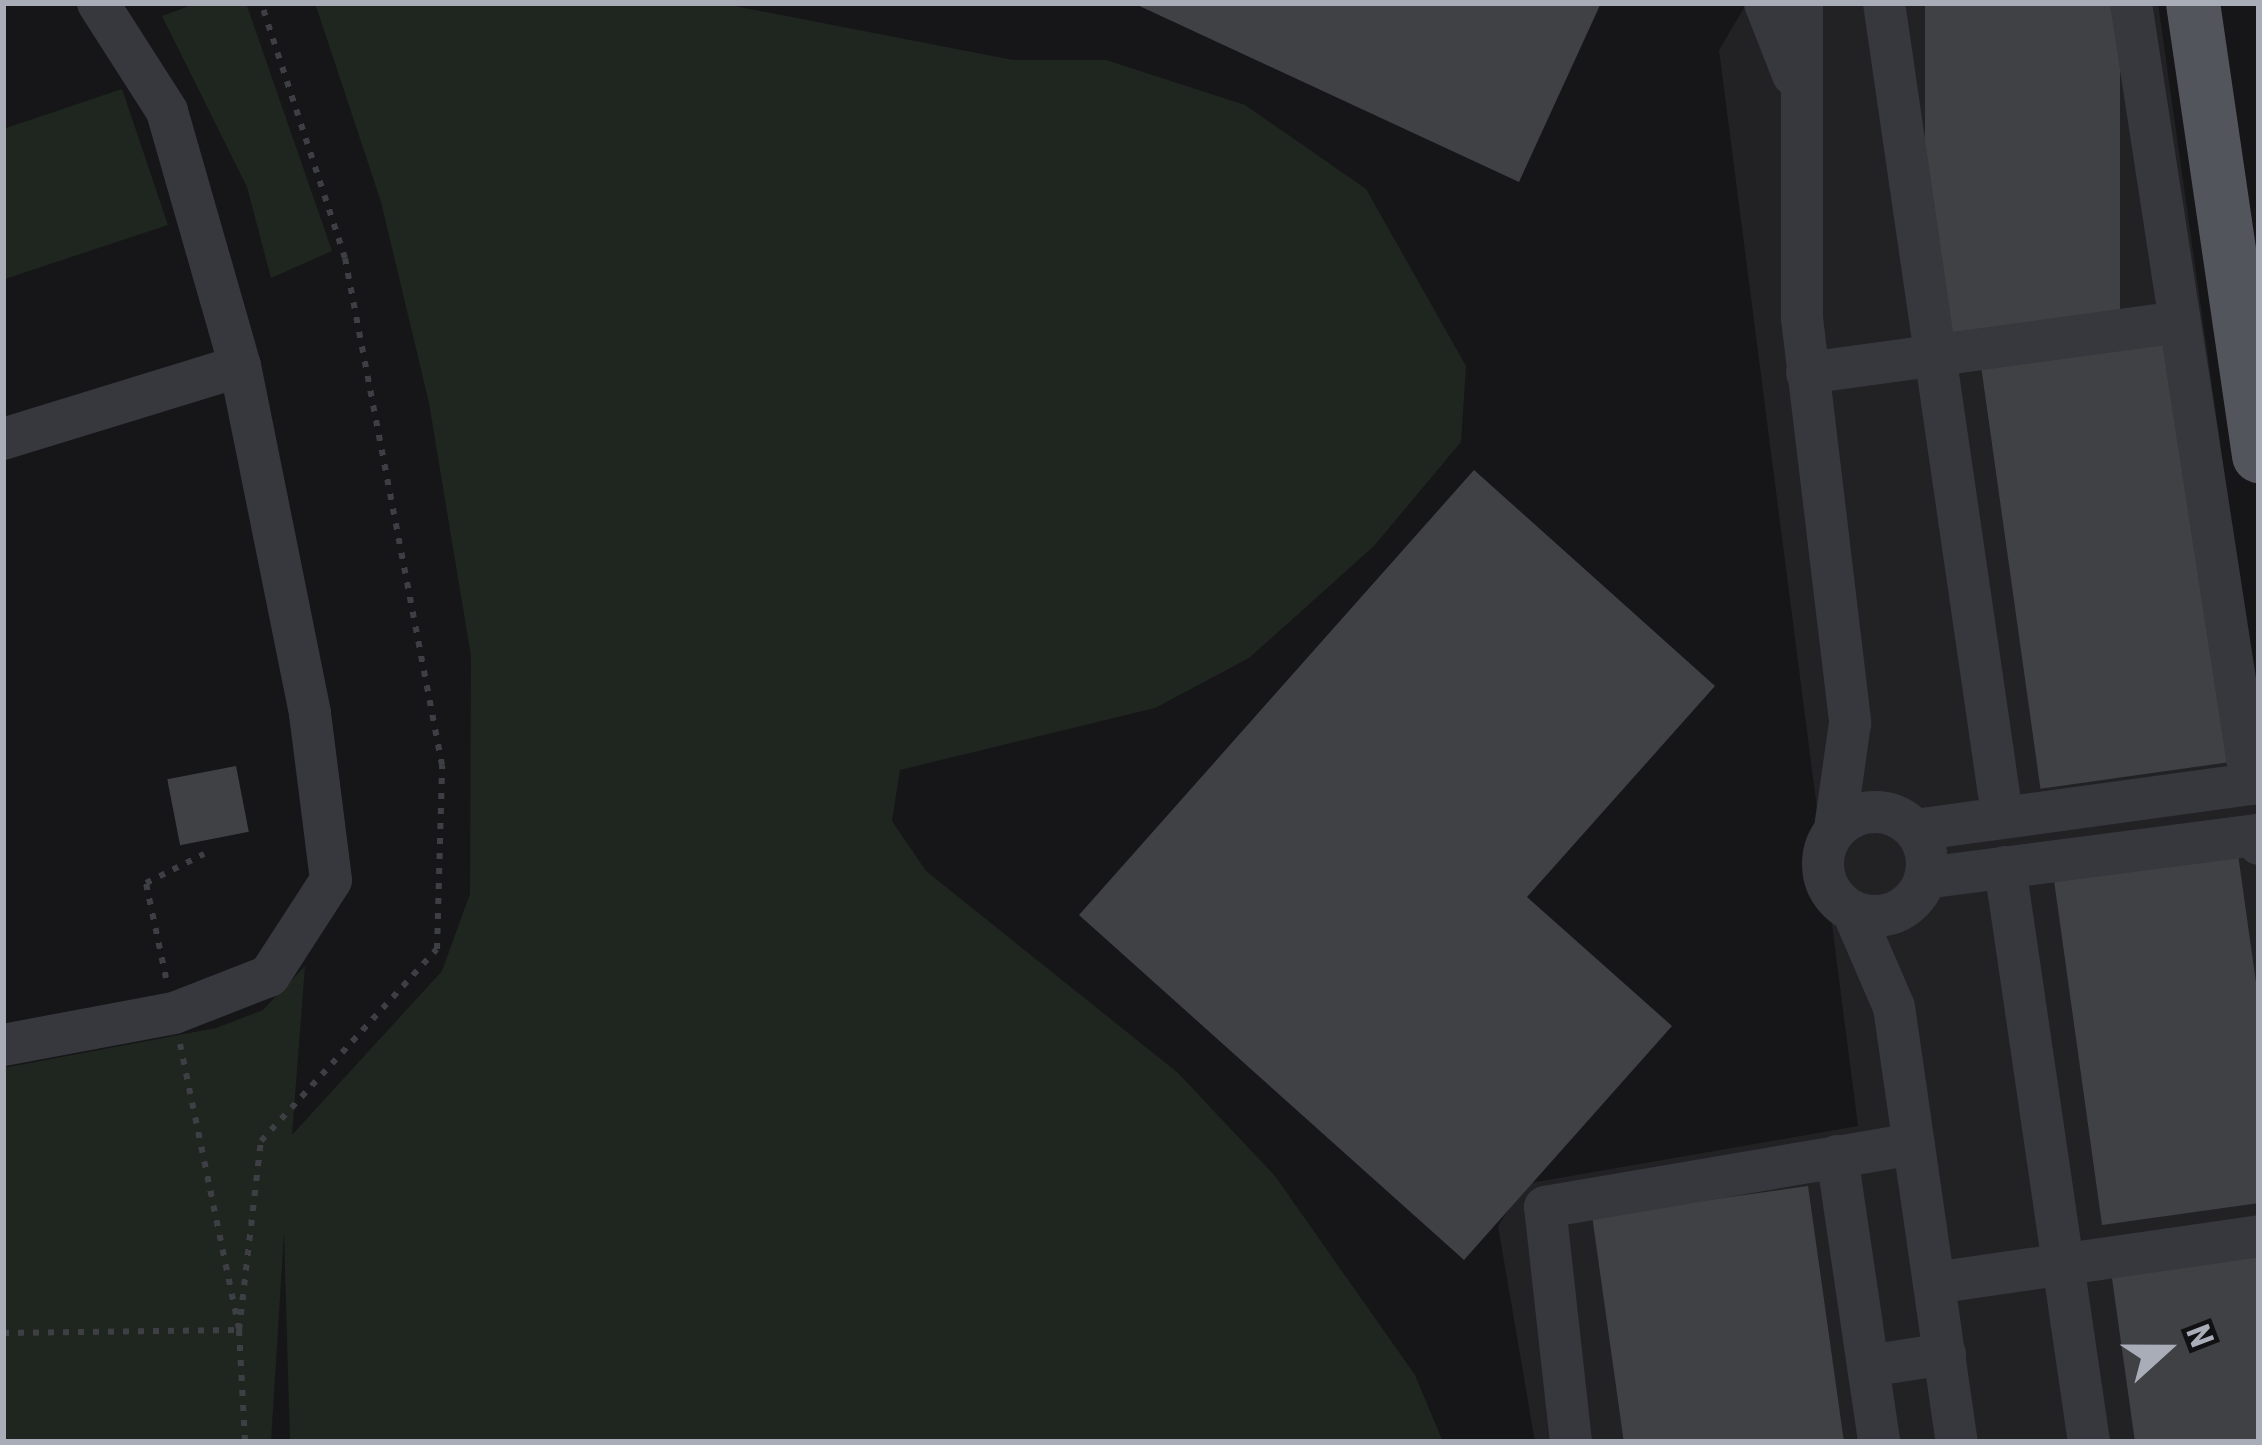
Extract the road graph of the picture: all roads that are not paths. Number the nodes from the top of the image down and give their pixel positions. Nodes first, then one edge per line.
1 (98, 3) edge
2 (1765, 3) edge
3 (1802, 3) edge
4 (1884, 3) edge
5 (2131, 3) edge
6 (2193, 3) edge
7 (1800, 92) junction
8 (2179, 322) junction
9 (1935, 355) junction
10 (240, 366) junction
11 (1807, 373) junction
12 (3, 439) edge
13 (2259, 456) edge
14 (1846, 670) junction
15 (1999, 794) dead end
16 (1909, 825) junction
17 (1835, 829) junction
18 (2259, 844) edge
19 (2005, 868) junction
20 (1919, 888) junction
21 (1853, 912) junction
22 (1894, 1007) junction
23 (3, 1045) edge
24 (1914, 1144) junction
25 (1837, 1156) junction
26 (2259, 1236) edge
27 (2063, 1264) junction
28 (1934, 1282) junction
29 (1945, 1354) junction
30 (1868, 1366) junction
31 (1571, 1442) edge
32 (1879, 1442) edge
33 (1957, 1442) edge
34 (2089, 1442) edge

1 - 10 street
2 - 7 street
3 - 7 street
4 - 9 street
5 - 8 street
6 - 13 main road
7 - 11 street
8 - 9 street
8 - 16 street
9 - 11 street
9 - 15 street
10 - 12 street
10 - 23 street
11 - 14 street
14 - 16 street
14 - 17 street
16 - 17 street
16 - 20 street
17 - 21 street
18 - 19 street
19 - 20 street
19 - 27 street
20 - 21 street
20 - 22 street
21 - 22 street
22 - 24 street
24 - 25 street
24 - 28 street
25 - 30 street
25 - 31 street
26 - 27 street
27 - 28 street
27 - 34 street
28 - 29 street
29 - 30 street
29 - 33 street
30 - 32 street

